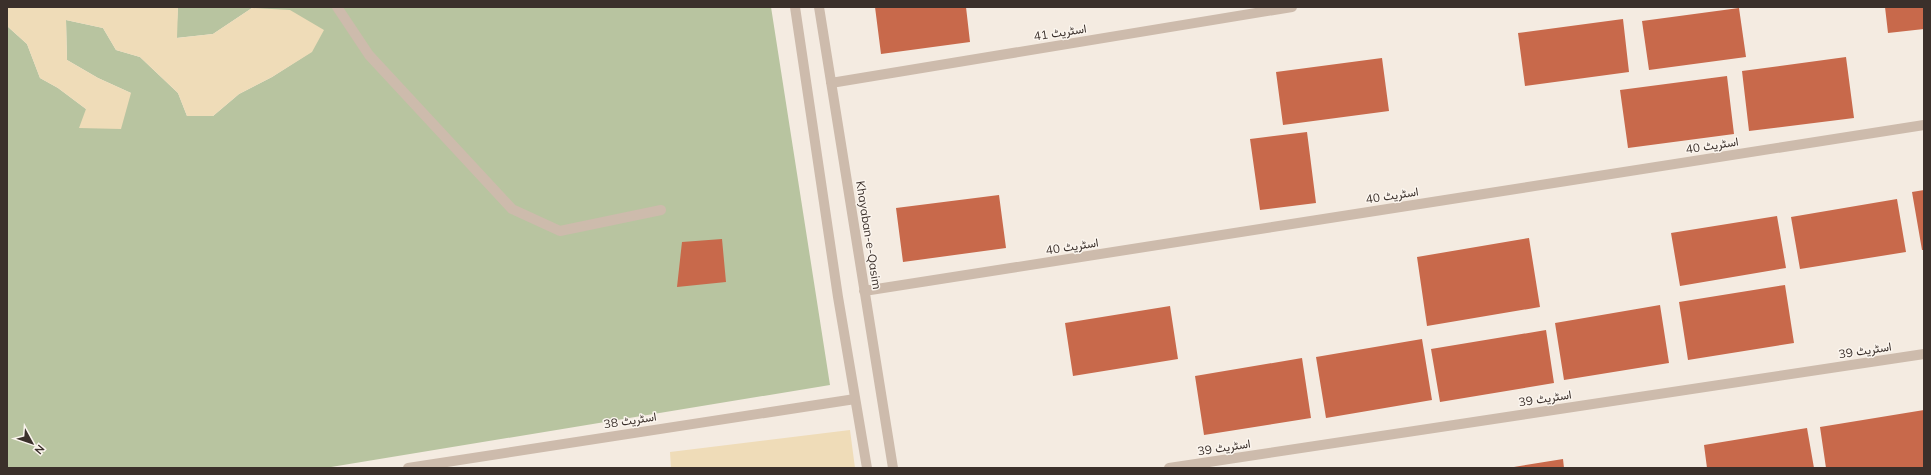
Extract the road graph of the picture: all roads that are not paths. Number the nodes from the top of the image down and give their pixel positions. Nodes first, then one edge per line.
1 (337, 7) edge
2 (795, 7) edge
3 (819, 7) edge
4 (1292, 7) edge
5 (831, 83) junction
6 (1924, 125) edge
7 (660, 210) dead end
8 (864, 291) junction
9 (1924, 354) edge
10 (855, 399) junction
11 (408, 468) edge
12 (867, 468) edge
13 (893, 468) edge
14 (1169, 468) edge

1 - 7 street
2 - 10 street
3 - 5 street, Khayaban-e-Qasim
4 - 5 street, اسٹریٹ 41
5 - 8 street, Khayaban-e-Qasim
6 - 8 street, اسٹریٹ 40
8 - 13 street, Khayaban-e-Qasim
9 - 14 street, اسٹریٹ 39
10 - 11 street, اسٹریٹ 38
10 - 12 street

